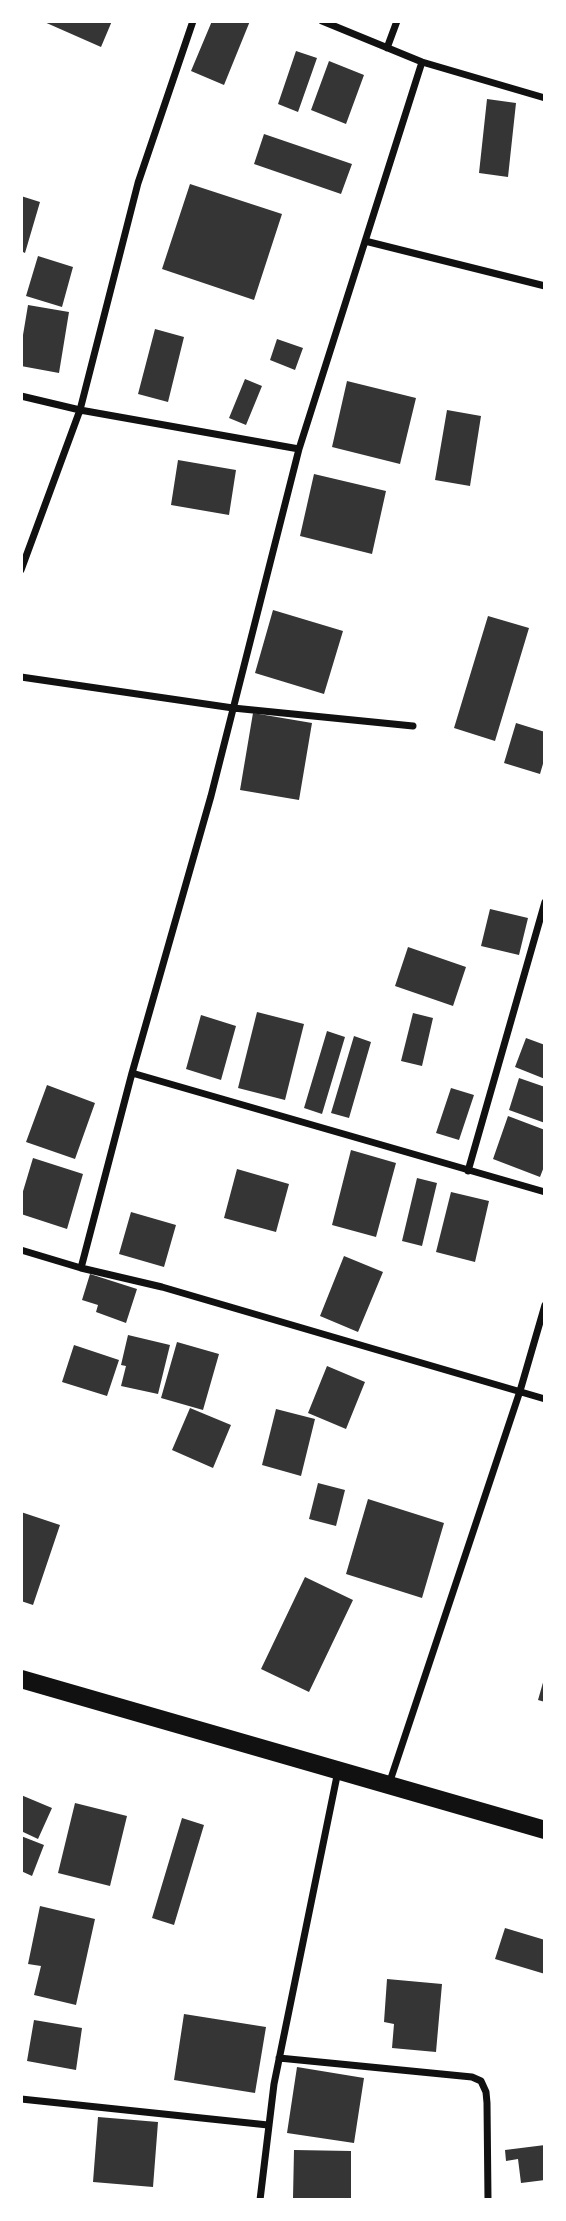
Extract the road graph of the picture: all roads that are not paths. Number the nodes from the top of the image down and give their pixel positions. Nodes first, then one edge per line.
1 (192, 21) edge
2 (322, 21) edge
3 (397, 21) edge
4 (387, 48) junction
5 (422, 62) junction
6 (545, 98) edge
7 (365, 241) junction
8 (545, 286) edge
9 (21, 396) edge
10 (80, 410) junction
11 (299, 449) junction
12 (21, 570) edge
13 (21, 677) edge
14 (233, 708) junction
15 (413, 726) dead end
16 (545, 902) edge
17 (132, 1073) junction
18 (468, 1171) junction
19 (545, 1192) edge
20 (21, 1250) edge
21 (82, 1268) junction
22 (545, 1305) edge
23 (520, 1391) junction
24 (545, 1399) edge
25 (21, 1679) edge
26 (338, 1770) junction
27 (389, 1784) junction
28 (545, 1830) edge
29 (279, 2058) junction
30 (21, 2099) edge
31 (268, 2125) junction
32 (260, 2200) edge
33 (488, 2200) edge

1 - 10 street
2 - 4 street
3 - 4 street
4 - 5 street
5 - 6 street
5 - 7 street
7 - 8 street
7 - 11 street
9 - 10 street
10 - 11 street
10 - 12 street
11 - 14 street
13 - 14 street
14 - 15 street
14 - 17 street
16 - 18 street
17 - 18 street
17 - 21 street
18 - 19 street
20 - 21 street
21 - 23 street
22 - 23 street
23 - 24 street
23 - 27 street
25 - 26 main road
26 - 27 main road
26 - 29 street
27 - 28 main road
29 - 31 street
29 - 33 street
30 - 31 street
31 - 32 street

